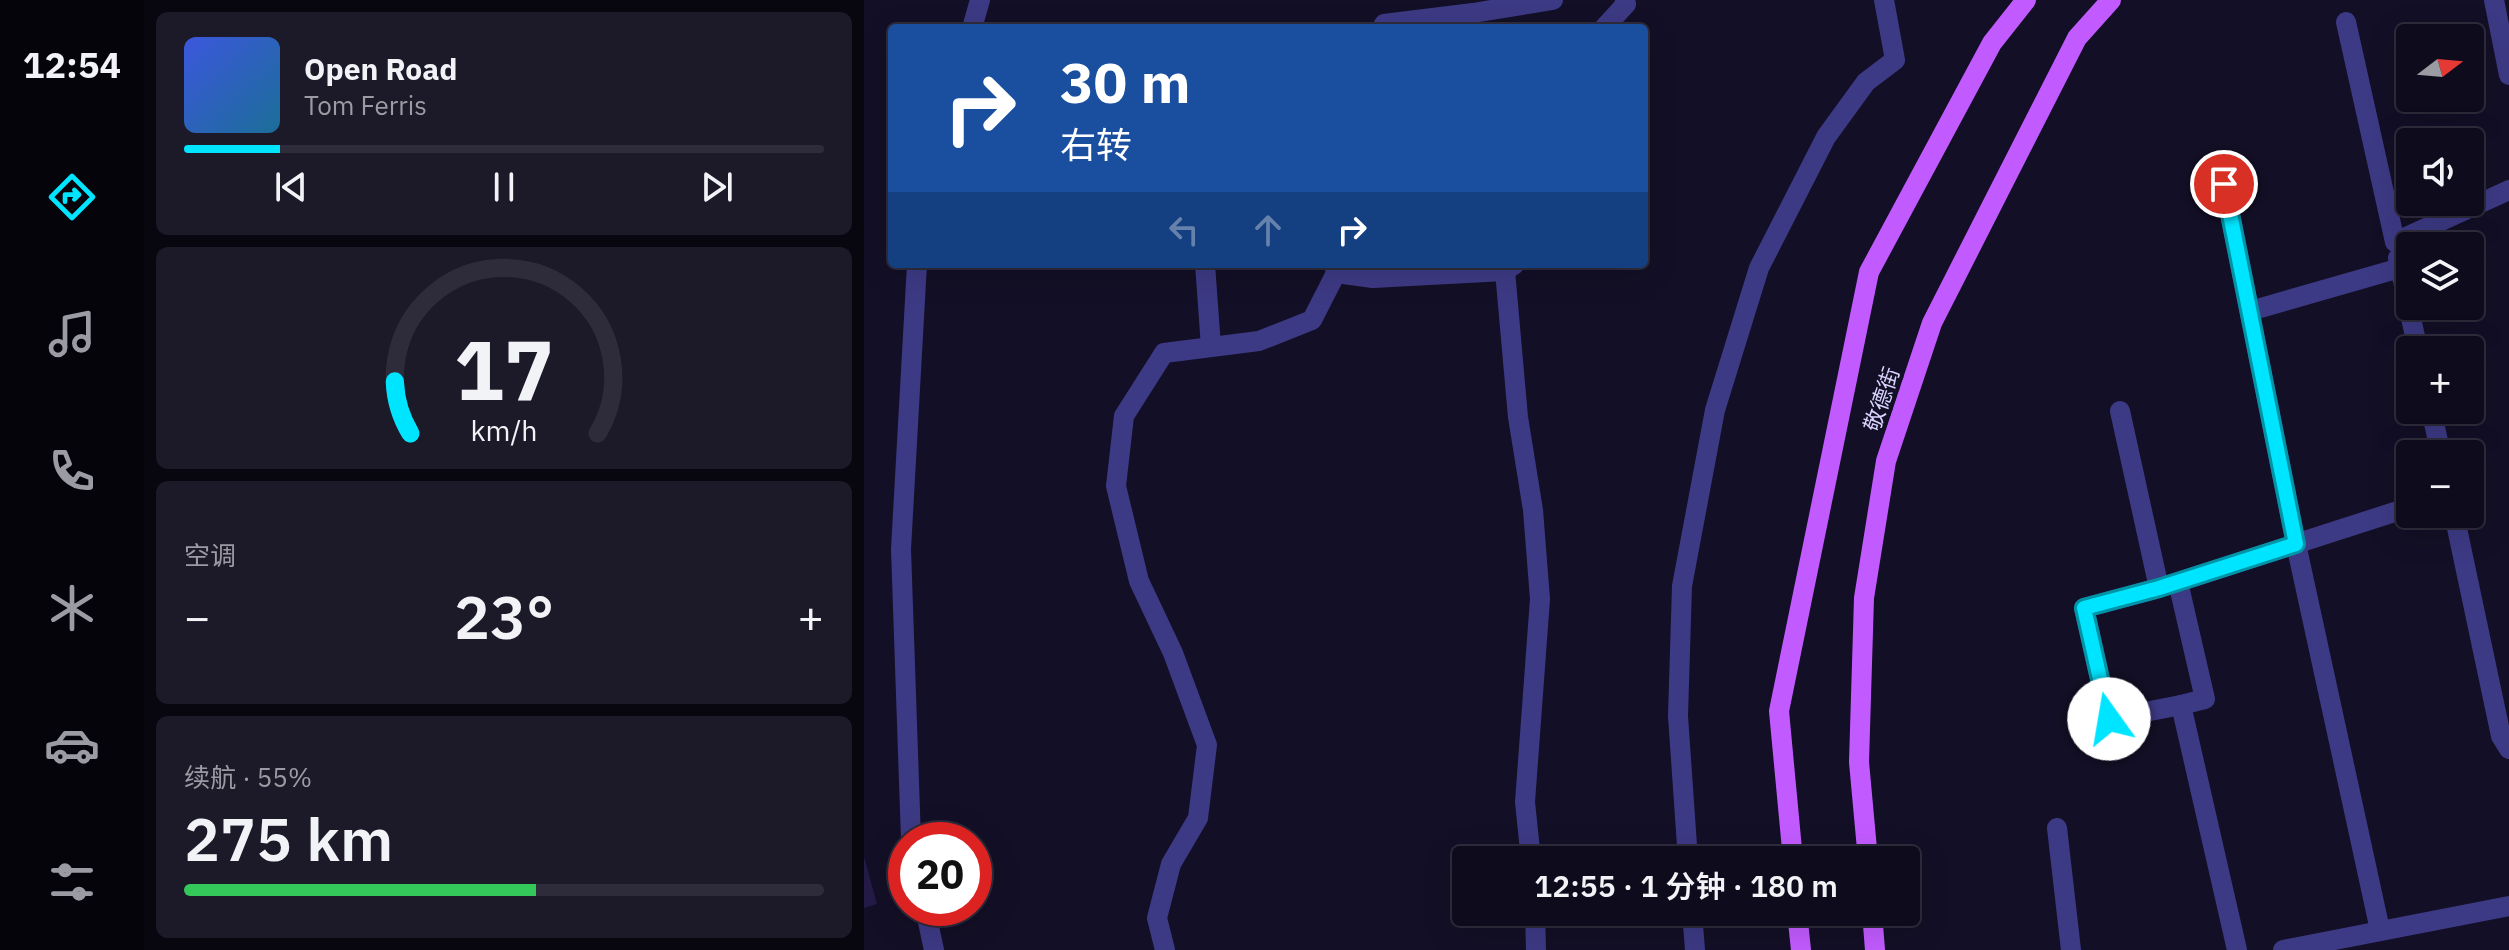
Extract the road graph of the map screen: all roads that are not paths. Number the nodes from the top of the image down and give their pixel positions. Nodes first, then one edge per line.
1 (980, 0) edge
2 (1553, 0) edge
3 (1625, 0) edge
4 (1884, 0) edge
5 (2026, 0) edge
6 (2111, 0) edge
7 (2494, 0) edge
8 (1472, 6) edge
9 (2346, 22) dead end
10 (973, 24) edge
11 (1384, 24) edge
12 (1608, 24) edge
13 (2509, 75) edge
14 (2224, 184) dead end
15 (2509, 190) edge
16 (2395, 242) junction
17 (2396, 247) edge
18 (917, 268) edge
19 (1205, 268) edge
20 (1498, 268) edge
21 (1510, 268) edge
22 (1335, 269) edge
23 (2396, 269) edge
24 (2250, 311) junction
25 (1211, 347) junction
26 (2120, 411) dead end
27 (2396, 512) edge
28 (2457, 528) edge
29 (2296, 544) junction
30 (2168, 585) junction
31 (2181, 705) junction
32 (2509, 749) edge
33 (910, 822) edge
34 (2057, 828) dead end
35 (1530, 846) edge
36 (1687, 846) edge
37 (1792, 846) edge
38 (1867, 846) edge
39 (2509, 906) edge
40 (929, 926) edge
41 (1535, 926) edge
42 (1693, 926) edge
43 (1798, 926) edge
44 (1873, 926) edge
45 (2380, 930) junction
46 (2358, 942) edge
47 (934, 950) edge
48 (1165, 950) edge
49 (1536, 950) edge
50 (1695, 950) edge
51 (1801, 950) edge
52 (1875, 950) edge
53 (2071, 950) edge
54 (2237, 950) edge
55 (2283, 950) edge

1 - 10 street
2 - 8 street
3 - 12 street
4 - 36 street
5 - 37 main road, 敬德街
6 - 38 main road, 敬德街
7 - 13 street
8 - 11 street
9 - 16 street
14 - 24 street
15 - 16 street
16 - 17 street
18 - 33 street
19 - 25 street
20 - 22 street
21 - 35 street
22 - 25 street
23 - 24 street
24 - 29 street
25 - 48 street
26 - 30 street
27 - 29 street
28 - 32 street
29 - 30 street
29 - 45 street
30 - 31 street
30 - 31 street
31 - 54 street
34 - 53 street
39 - 45 street
40 - 47 street
41 - 49 street
42 - 50 street
43 - 51 main road
44 - 52 main road
45 - 46 street
46 - 55 street

